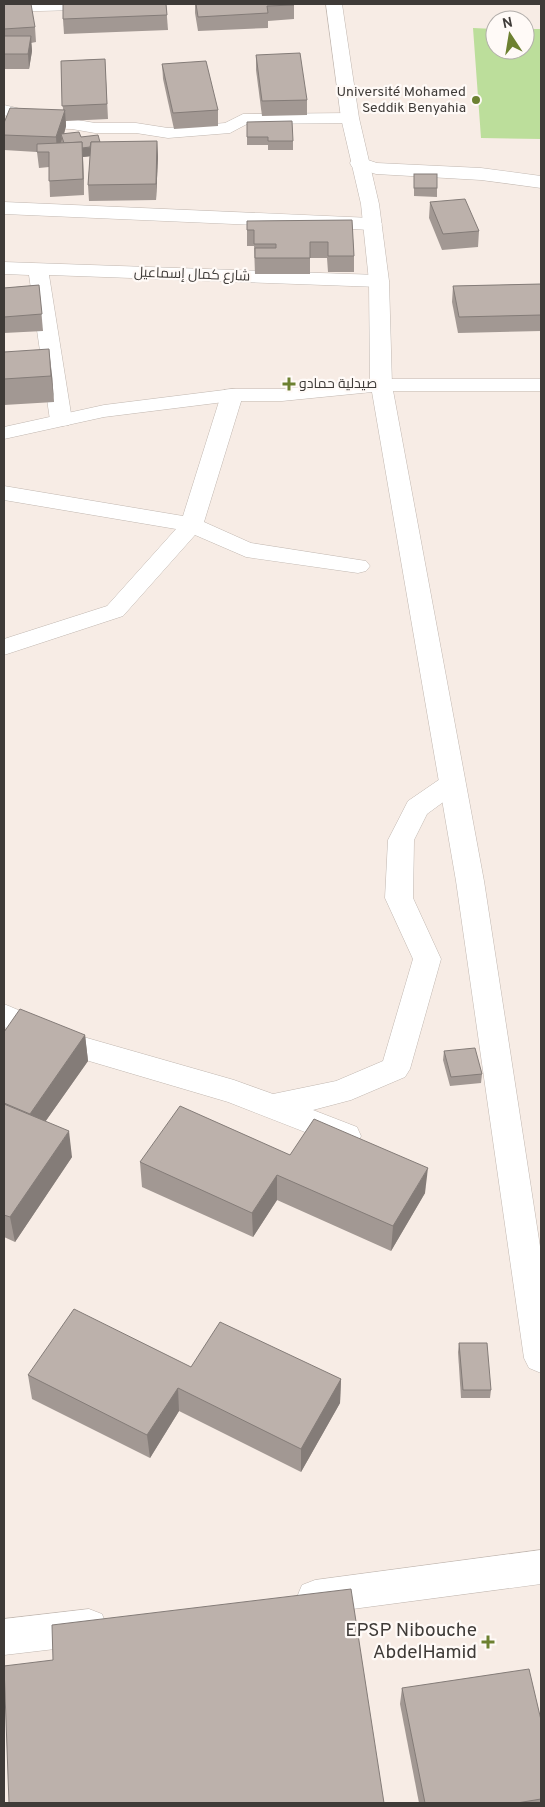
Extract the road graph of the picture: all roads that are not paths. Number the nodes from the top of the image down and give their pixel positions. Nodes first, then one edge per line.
1 (111, 4) edge
2 (334, 4) edge
3 (4, 7) edge
4 (4, 110) edge
5 (350, 118) junction
6 (359, 162) junction
7 (541, 182) edge
8 (4, 208) edge
9 (372, 224) junction
10 (4, 268) edge
11 (38, 269) junction
12 (380, 281) junction
13 (382, 385) junction
14 (541, 385) edge
15 (232, 395) junction
16 (61, 420) junction
17 (4, 433) edge
18 (4, 493) edge
19 (192, 525) junction
20 (358, 566) dead end
21 (4, 647) edge
22 (452, 783) junction
23 (4, 1015) edge
24 (271, 1107) junction
25 (371, 1145) edge
26 (541, 1358) edge
27 (541, 1567) edge
28 (286, 1601) edge
29 (119, 1624) edge
30 (4, 1637) edge

1 - 3 street
2 - 5 street
4 - 5 street
5 - 6 street
6 - 7 street
6 - 9 street
8 - 9 street
9 - 12 street
10 - 11 street, شارع كمال إسماعيل
11 - 12 street, شارع كمال إسماعيل
11 - 16 street
12 - 13 street
13 - 14 street
13 - 15 street
13 - 22 street
15 - 16 street
15 - 19 street
16 - 17 street
18 - 19 street
19 - 20 street
19 - 21 street
22 - 24 street
22 - 26 street
23 - 24 street
24 - 25 street
27 - 28 street
29 - 30 street

